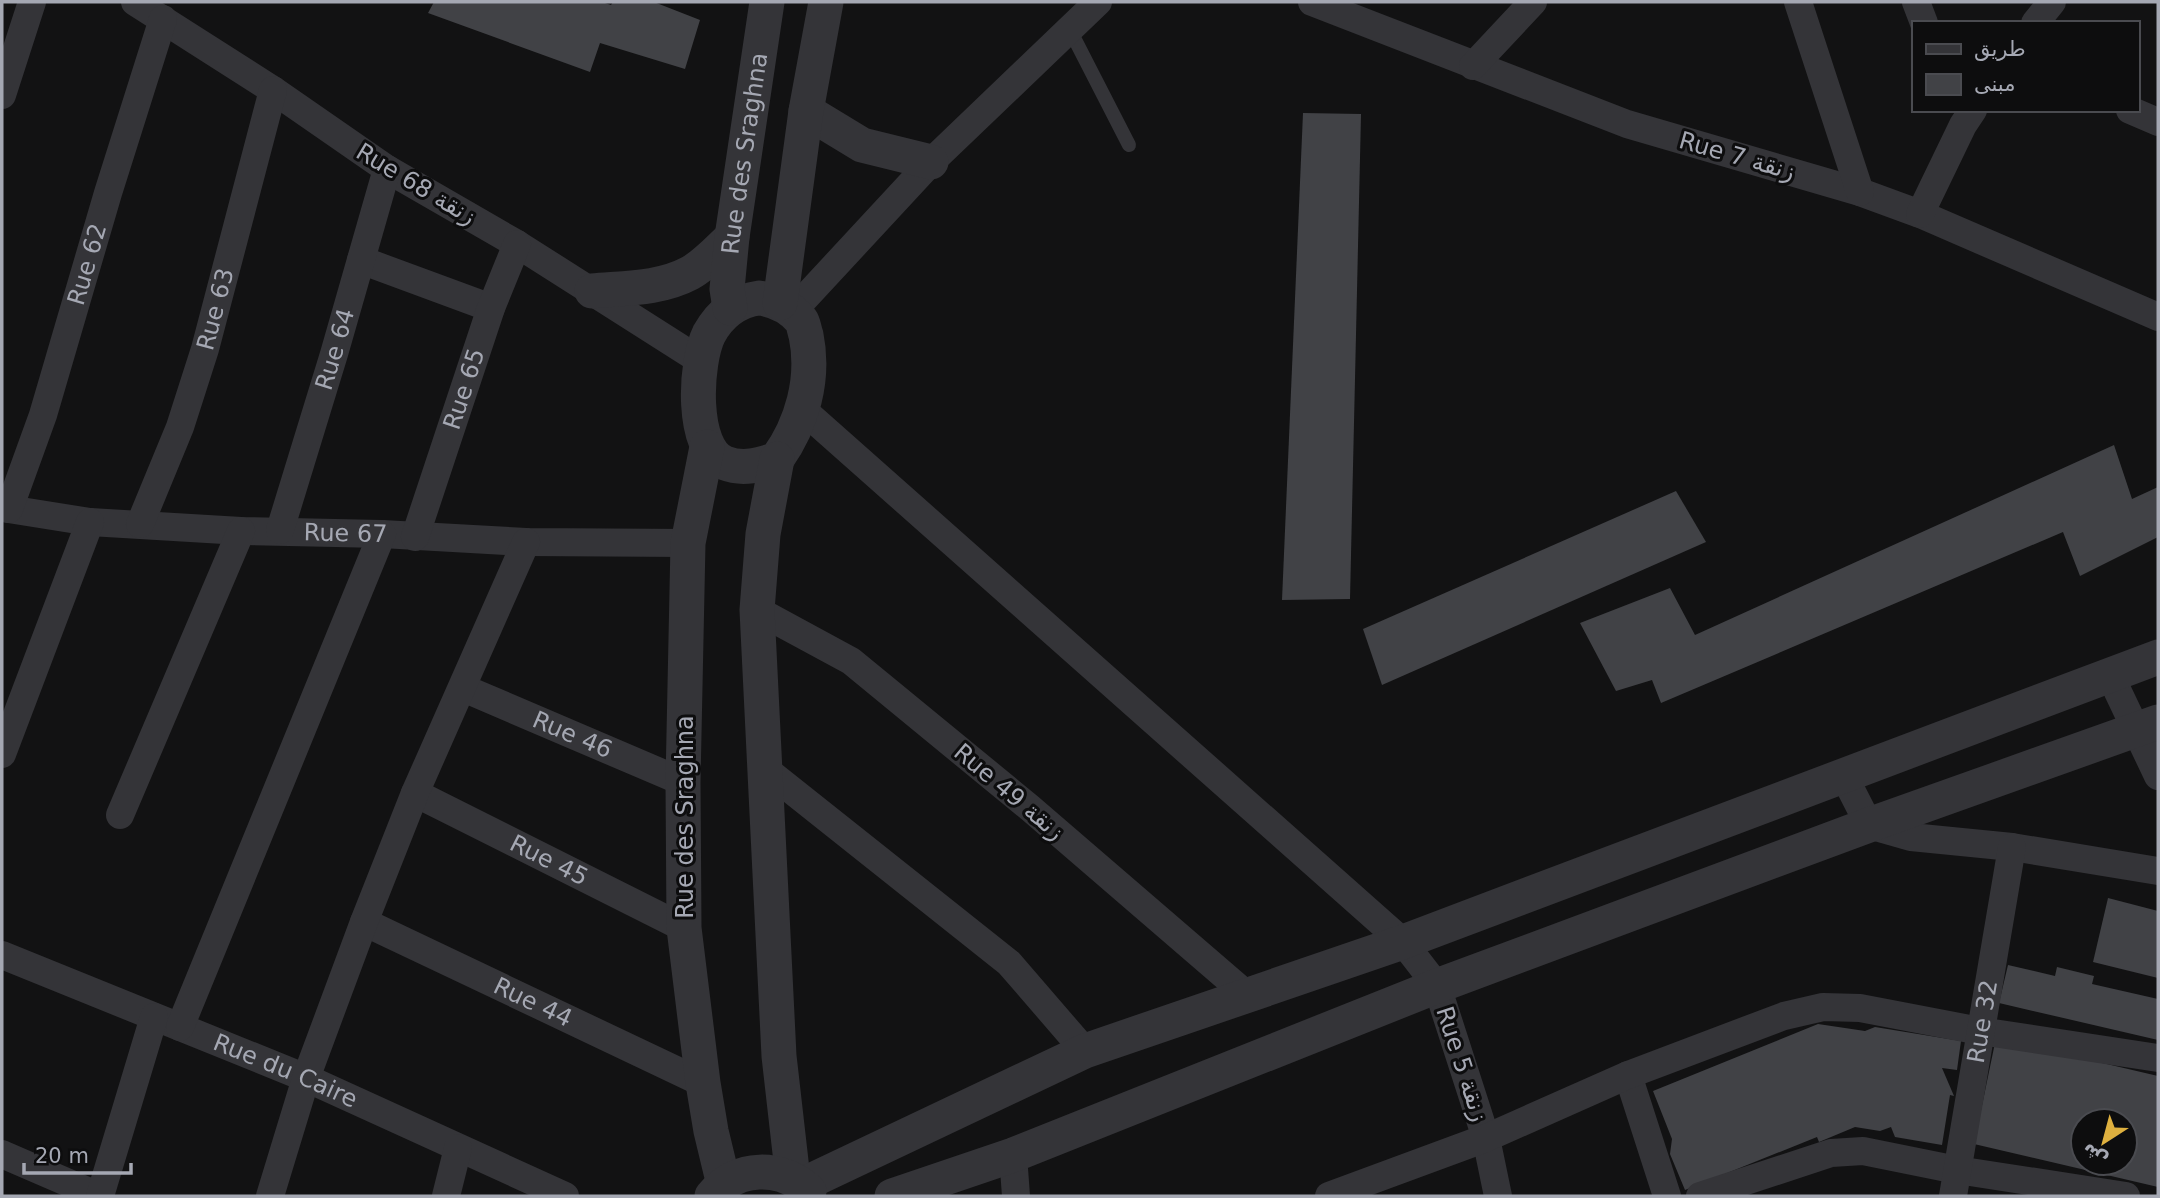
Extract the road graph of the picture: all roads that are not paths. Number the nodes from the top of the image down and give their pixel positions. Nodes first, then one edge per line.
1 (32, 2) edge
2 (135, 2) edge
3 (767, 2) edge
4 (826, 2) edge
5 (1098, 2) edge
6 (1533, 2) edge
7 (1798, 2) edge
8 (1916, 2) edge
9 (2052, 2) edge
10 (1323, 3) edge
11 (163, 19) junction
12 (1923, 21) edge
13 (2037, 21) edge
14 (1070, 30) junction
15 (1473, 66) junction
16 (273, 90) junction
17 (2, 95) edge
18 (806, 111) junction
19 (2135, 112) edge
20 (1965, 115) edge
21 (2158, 122) edge
22 (1129, 145) dead end
23 (931, 162) junction
24 (387, 169) junction
25 (1860, 192) junction
26 (1920, 214) junction
27 (732, 237) junction
28 (517, 244) junction
29 (361, 260) junction
30 (592, 291) junction
31 (491, 308) junction
32 (730, 308) junction
33 (786, 308) junction
34 (2158, 317) edge
35 (701, 361) junction
36 (803, 410) junction
37 (707, 447) junction
38 (778, 459) junction
39 (6, 509) edge
40 (90, 522) junction
41 (140, 524) junction
42 (280, 530) junction
43 (242, 531) junction
44 (382, 534) junction
45 (415, 537) junction
46 (526, 542) junction
47 (688, 543) junction
48 (757, 610) junction
49 (2158, 657) edge
50 (2110, 675) junction
51 (463, 688) junction
52 (2151, 730) edge
53 (2, 754) edge
54 (765, 769) junction
55 (1844, 776) junction
56 (2158, 776) edge
57 (683, 782) junction
58 (415, 793) junction
59 (120, 815) dead end
60 (1869, 825) junction
61 (2012, 847) junction
62 (2158, 871) edge
63 (364, 922) junction
64 (684, 928) junction
65 (1403, 942) junction
66 (2, 955) edge
67 (1437, 986) junction
68 (1247, 995) junction
69 (154, 1017) junction
70 (180, 1027) junction
71 (1980, 1031) junction
72 (1086, 1051) junction
73 (2158, 1058) edge
74 (1628, 1075) junction
75 (306, 1078) junction
76 (704, 1083) junction
77 (1486, 1138) junction
78 (458, 1148) junction
79 (2, 1154) edge
80 (1013, 1155) junction
81 (1955, 1183) edge
82 (803, 1187) edge
83 (718, 1190) edge
84 (99, 1196) edge
85 (270, 1196) edge
86 (446, 1196) edge
87 (565, 1196) edge
88 (892, 1196) edge
89 (1017, 1196) edge
90 (1328, 1196) edge
91 (1498, 1196) edge
92 (1667, 1196) edge
93 (1700, 1196) edge
94 (2126, 1196) edge

1 - 17 street
2 - 11 street, Rue 68 زنقة
3 - 27 street, Rue des Sraghna
4 - 18 street
5 - 14 street
6 - 15 street
7 - 25 street
8 - 12 street
9 - 13 street
10 - 15 street, Rue 7 زنقة
11 - 16 street, Rue 68 زنقة
11 - 39 street, Rue 62
14 - 22 lane
14 - 23 street
15 - 25 street, Rue 7 زنقة
16 - 24 street, Rue 68 زنقة
16 - 41 street, Rue 63
18 - 23 street
18 - 33 street
19 - 21 street
20 - 26 street
23 - 33 street
24 - 28 street, Rue 68 زنقة
24 - 29 street, Rue 64
25 - 26 street, Rue 7 زنقة
26 - 34 street, Rue 7 زنقة
27 - 30 street
27 - 32 street, Rue des Sraghna
28 - 30 street, Rue 68 زنقة
28 - 31 street, Rue 65
29 - 31 street
29 - 42 street, Rue 64
30 - 35 street, Rue 68 زنقة
31 - 45 street, Rue 65
32 - 33 street
32 - 35 street
33 - 36 street
35 - 37 street
36 - 38 street
36 - 65 street, Rue 5 زنقة
37 - 38 street
37 - 47 street, Rue des Sraghna
38 - 48 street
39 - 40 street, Rue 67
40 - 41 street, Rue 67
40 - 53 street
41 - 43 street, Rue 67
42 - 43 street, Rue 67
42 - 44 street, Rue 67
43 - 59 street
44 - 45 street, Rue 67
44 - 70 street
45 - 46 street, Rue 67
46 - 47 street, Rue 67
46 - 51 street
47 - 57 street, Rue des Sraghna
48 - 54 street
48 - 68 street, Rue 49 زنقة
49 - 50 street
50 - 52 street
50 - 55 street
51 - 57 street, Rue 46
51 - 58 street
52 - 56 street
52 - 60 street
54 - 72 street
54 - 82 street
55 - 60 street
55 - 65 street
57 - 64 street, Rue des Sraghna
58 - 63 street
58 - 64 street, Rue 45
60 - 61 street
60 - 67 street
61 - 62 street
61 - 71 street, Rue 32
63 - 75 street
63 - 76 street, Rue 44
64 - 76 street, Rue des Sraghna
65 - 67 street, Rue 5 زنقة
65 - 68 street
66 - 69 street, Rue du Caire
67 - 77 street, Rue 5 زنقة
67 - 80 street
68 - 72 street
69 - 70 street, Rue du Caire
69 - 84 street
70 - 75 street, Rue du Caire
71 - 73 street
71 - 74 street
71 - 81 street, Rue 32
72 - 82 street
74 - 77 street
74 - 92 street
75 - 78 street, Rue du Caire
75 - 85 street
76 - 83 street, Rue des Sraghna
77 - 90 street
77 - 91 street, Rue 5 زنقة
78 - 86 street
78 - 87 street, Rue du Caire
79 - 84 street
80 - 88 street
80 - 89 street
81 - 93 street
81 - 94 street
82 - 83 street

